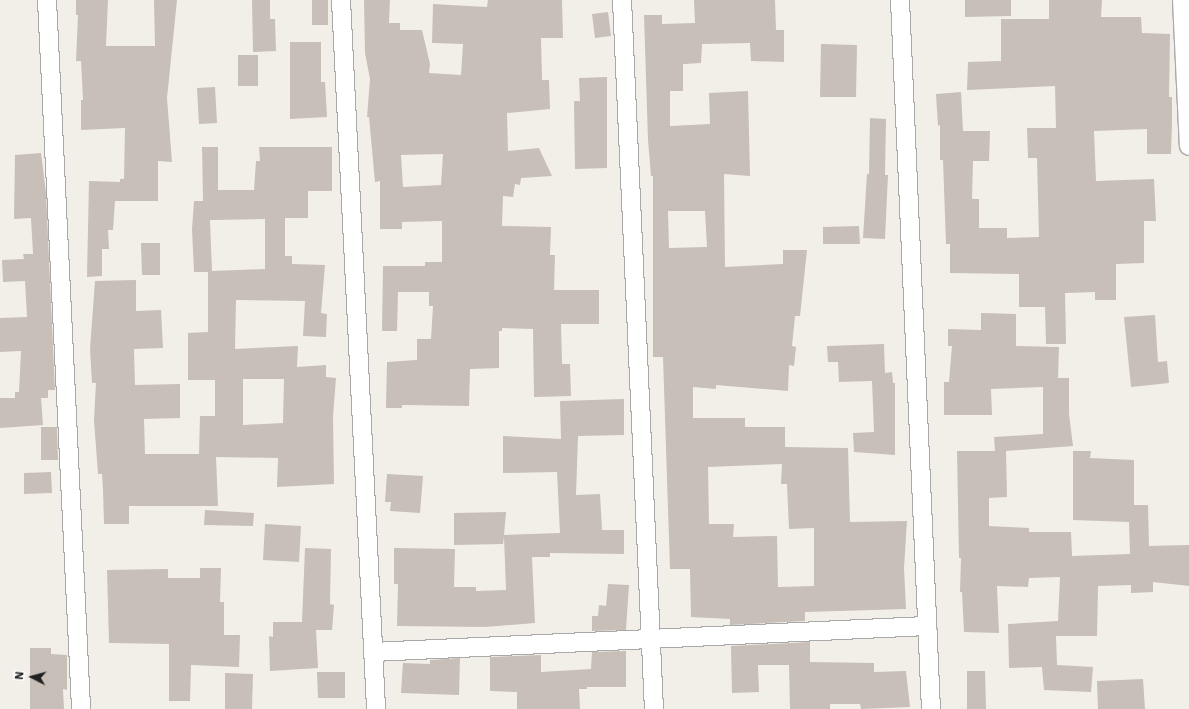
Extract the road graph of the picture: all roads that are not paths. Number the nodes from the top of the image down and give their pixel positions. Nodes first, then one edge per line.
1 (47, 0) edge
2 (341, 0) edge
3 (622, 0) edge
4 (900, 0) edge
5 (1182, 0) edge
6 (1189, 146) edge
7 (926, 626) junction
8 (651, 639) junction
9 (373, 652) junction
10 (81, 709) edge
11 (376, 709) edge
12 (654, 709) edge
13 (931, 709) edge

1 - 10 street
2 - 9 street
3 - 8 street
4 - 7 street
5 - 6 street
7 - 8 street
7 - 13 street
8 - 9 street
8 - 12 street
9 - 11 street

